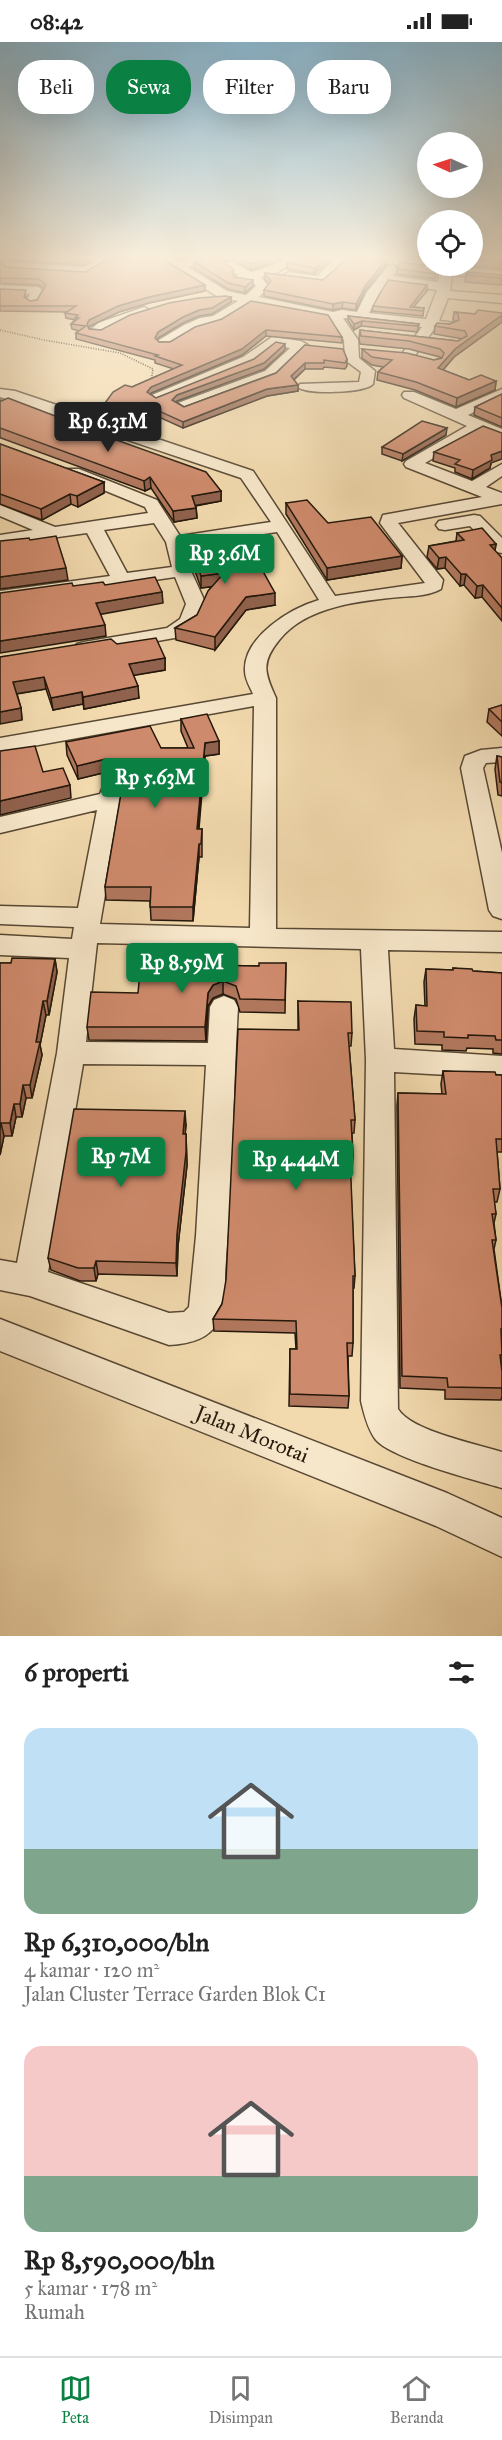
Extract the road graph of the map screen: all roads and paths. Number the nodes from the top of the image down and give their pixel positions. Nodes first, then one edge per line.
1 (15, 333) edge
2 (180, 333) edge
3 (346, 333) edge
4 (430, 333) edge
5 (400, 337) edge
6 (428, 340) junction
7 (164, 343) edge
8 (346, 349) junction
9 (367, 351) edge
10 (425, 360) edge
11 (151, 381) edge
12 (305, 387) dead end
13 (0, 393) edge
14 (502, 393) edge
15 (409, 395) dead end
16 (157, 398) edge
17 (183, 406) edge
18 (454, 416) junction
19 (479, 425) junction
20 (502, 435) edge
21 (56, 466) edge
22 (502, 469) edge
23 (475, 487) junction
24 (502, 499) edge
25 (0, 510) edge
26 (469, 514) junction
27 (158, 517) junction
28 (282, 526) junction
29 (93, 527) junction
30 (55, 533) junction
31 (0, 540) edge
32 (175, 542) junction
33 (502, 547) edge
34 (182, 571) junction
35 (121, 579) junction
36 (0, 597) edge
37 (331, 604) junction
38 (67, 651) edge
39 (265, 698) junction
40 (0, 744) edge
41 (502, 755) edge
42 (0, 825) edge
43 (502, 910) edge
44 (0, 915) edge
45 (87, 933) junction
46 (263, 939) junction
47 (374, 941) junction
48 (502, 942) edge
49 (0, 945) edge
50 (224, 1007) dead end
51 (71, 1053) junction
52 (221, 1054) junction
53 (380, 1060) junction
54 (502, 1069) edge
55 (0, 1275) edge
56 (30, 1281) junction
57 (0, 1335) edge
58 (502, 1470) edge
59 (502, 1538) edge

1 - 11 path
2 - 7 street
3 - 8 street
4 - 6 street
5 - 6 street
6 - 10 street
8 - 9 street
8 - 12 street
13 - 28 street
14 - 18 street
15 - 18 street
16 - 17 street
18 - 19 street
19 - 20 street
19 - 23 street
21 - 27 street
22 - 23 street
23 - 24 street
24 - 26 street
25 - 30 street
26 - 33 street
26 - 37 street
27 - 29 street
27 - 32 street
28 - 32 street
28 - 37 street
29 - 30 street
29 - 35 street
30 - 31 street
32 - 34 street
34 - 35 street
34 - 38 street
35 - 36 street
37 - 39 street
39 - 40 street
39 - 46 street
41 - 43 street
42 - 45 street
44 - 45 street
45 - 46 street
45 - 49 street
45 - 51 street
46 - 47 street
47 - 48 street
47 - 53 street
50 - 52 street
51 - 52 street
51 - 56 street
52 - 56 street
53 - 54 street
53 - 58 street
55 - 56 street
57 - 59 street, Jalan Morotai

